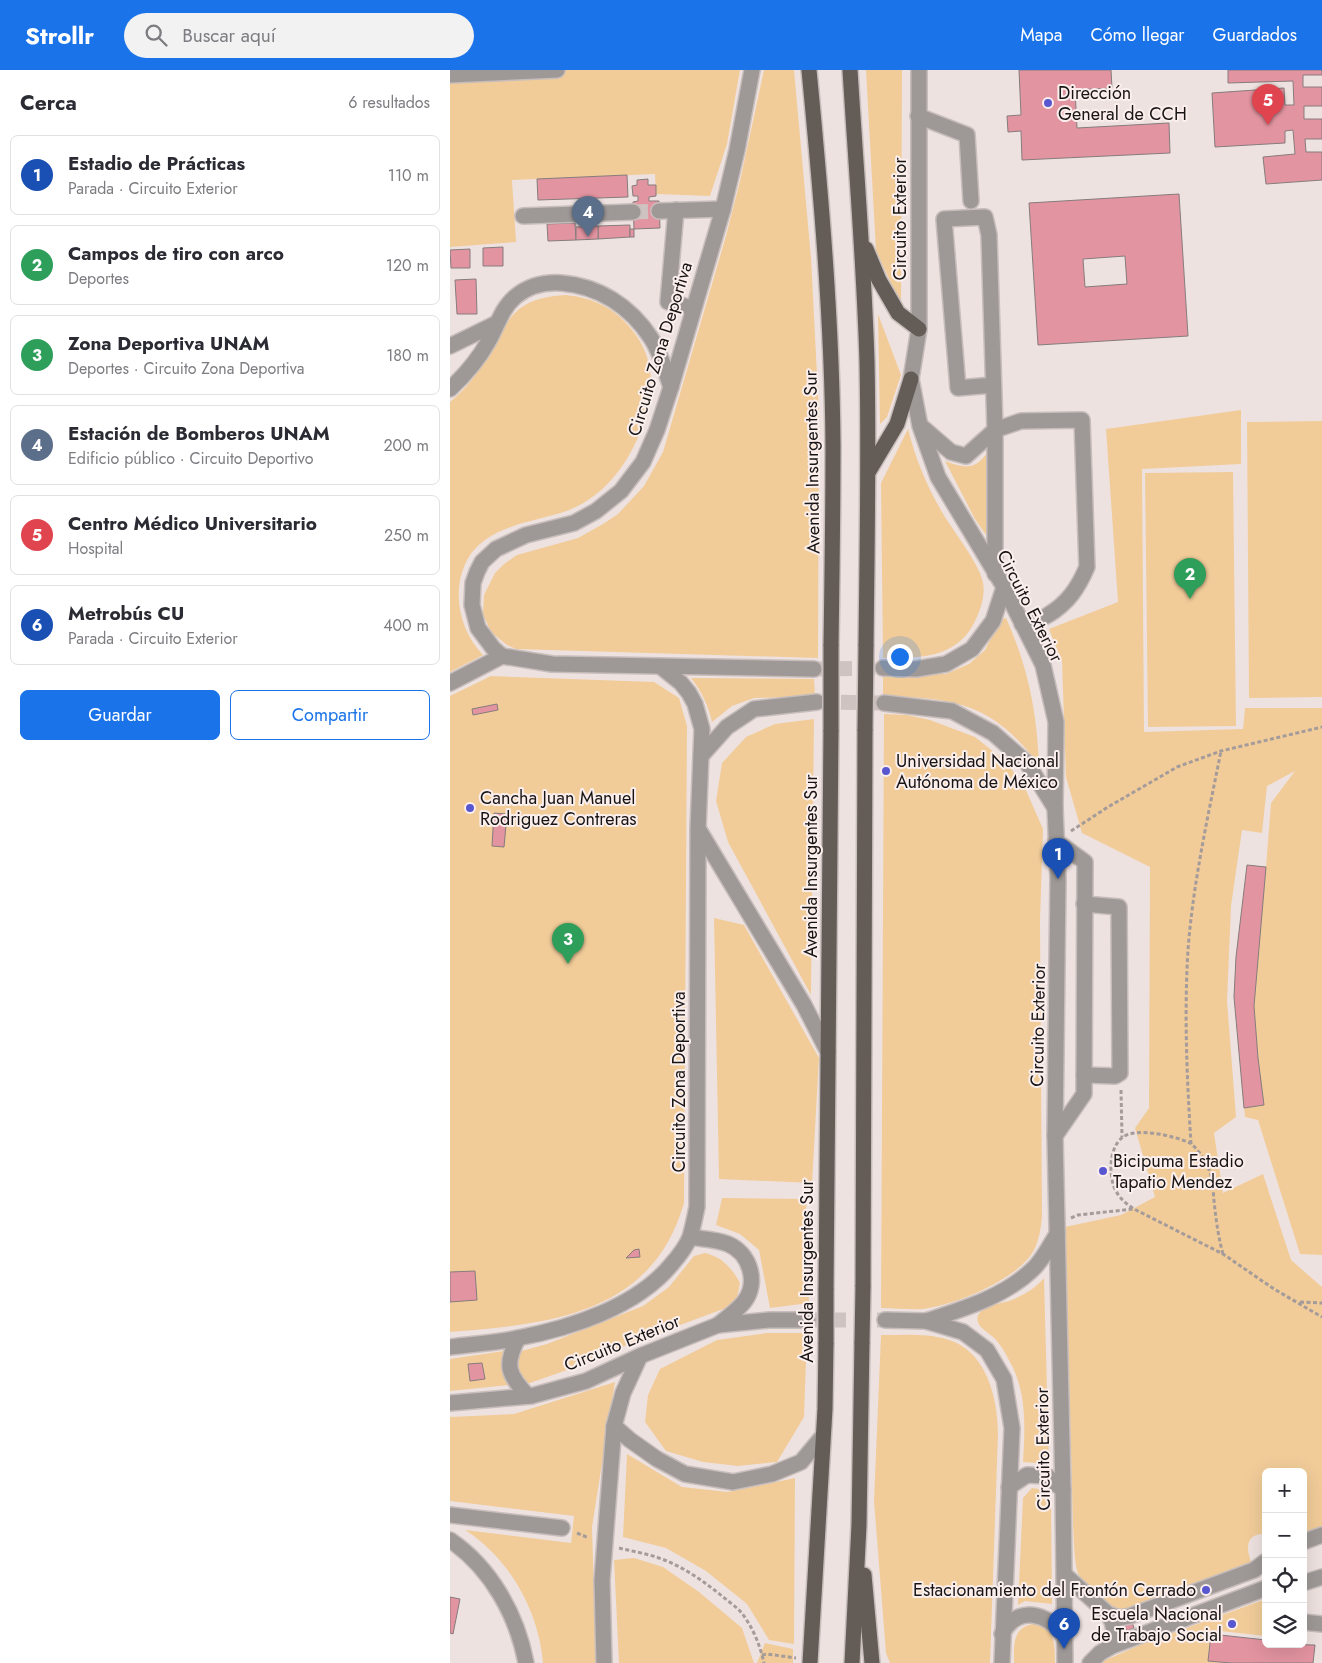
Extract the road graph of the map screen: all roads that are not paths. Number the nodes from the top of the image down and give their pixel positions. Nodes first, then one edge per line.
1 (558, 70) edge
2 (752, 70) edge
3 (809, 70) edge
4 (850, 70) edge
5 (919, 70) edge
6 (926, 70) edge
7 (450, 76) edge
8 (918, 110) junction
9 (971, 201) dead end
10 (723, 209) junction
11 (676, 210) junction
12 (659, 211) tunnel mouth
13 (633, 212) tunnel mouth
14 (522, 216) dead end
15 (861, 239) junction
16 (693, 308) junction
17 (497, 323) junction
18 (919, 329) junction
19 (450, 346) edge
20 (911, 379) junction
21 (993, 385) junction
22 (671, 387) junction
23 (450, 390) edge
24 (920, 426) junction
25 (995, 430) junction
26 (869, 472) junction
27 (1000, 582) junction
28 (1022, 624) junction
29 (502, 656) junction
30 (661, 667) junction
31 (883, 668) tunnel mouth
32 (814, 669) tunnel mouth
33 (450, 683) edge
34 (817, 702) tunnel mouth
35 (884, 703) tunnel mouth
36 (701, 756) junction
37 (1055, 808) junction
38 (698, 829) junction
39 (1056, 841) junction
40 (1084, 904) junction
41 (828, 1052) junction
42 (1084, 1075) junction
43 (1055, 1136) junction
44 (1058, 1234) junction
45 (690, 1237) junction
46 (808, 1320) tunnel mouth
47 (885, 1320) tunnel mouth
48 (926, 1321) junction
49 (718, 1325) junction
50 (518, 1338) junction
51 (450, 1346) edge
52 (640, 1356) junction
53 (528, 1396) junction
54 (450, 1403) edge
55 (614, 1426) junction
56 (822, 1438) junction
57 (1010, 1487) junction
58 (1063, 1490) junction
59 (450, 1516) edge
60 (859, 1525) junction
61 (562, 1528) road end
62 (1322, 1535) edge
63 (450, 1540) edge
64 (1307, 1541) edge
65 (1262, 1570) edge
66 (1065, 1575) junction
67 (1322, 1577) edge
68 (1307, 1582) edge
69 (1262, 1590) edge
70 (1108, 1614) junction
71 (1307, 1622) edge
72 (1322, 1624) edge
73 (1002, 1634) junction
74 (1064, 1636) junction
75 (1112, 1646) junction
76 (805, 1662) edge
77 (526, 1663) edge
78 (604, 1663) edge
79 (852, 1663) edge
80 (872, 1663) edge
81 (1002, 1663) edge
82 (1065, 1663) edge
83 (1090, 1663) edge

1 - 7 street
2 - 10 street, Circuito Zona Deportiva
3 - 41 main road, Avenida Insurgentes Sur, bridge
4 - 15 main road
5 - 8 street, Circuito Exterior
6 - 8 street
8 - 9 street
8 - 18 street, Circuito Exterior
10 - 11 street
10 - 16 street, Circuito Zona Deportiva
11 - 12 street
11 - 16 street
13 - 14 street
15 - 18 main road
15 - 26 main road
16 - 22 street, Circuito Zona Deportiva
17 - 19 street
17 - 22 street
17 - 23 street
18 - 20 street, Circuito Exterior
20 - 24 street, Circuito Exterior
20 - 26 main road
21 - 21 street
21 - 25 street
22 - 29 street, Circuito Zona Deportiva
24 - 25 street
24 - 27 street, Circuito Exterior
25 - 27 street
25 - 28 street
26 - 60 main road, bridge
27 - 28 street, Circuito Exterior
27 - 31 street
28 - 37 street, Circuito Exterior
29 - 30 street
29 - 33 street
30 - 32 street
30 - 36 street, Circuito Zona Deportiva
34 - 36 street
35 - 37 street
36 - 38 street, Circuito Zona Deportiva
37 - 39 street, Circuito Exterior
38 - 41 street
38 - 45 street, Circuito Zona Deportiva
39 - 40 street
39 - 43 street, Circuito Exterior
40 - 42 street
40 - 42 street
41 - 56 main road, Avenida Insurgentes Sur, bridge
42 - 43 street
43 - 44 street, Circuito Exterior
44 - 48 street, Circuito Exterior
44 - 58 street, Circuito Exterior
45 - 49 street
45 - 50 street, Circuito Zona Deportiva
46 - 49 street, Circuito Exterior
47 - 48 street, Circuito Exterior
48 - 57 street, Circuito Exterior
49 - 52 street, Circuito Exterior
50 - 51 street, Circuito Zona Deportiva
50 - 53 street
52 - 53 street, Circuito Exterior
52 - 55 street
53 - 54 street, Circuito Exterior
55 - 56 street
55 - 78 street
56 - 76 main road, Avenida Insurgentes Sur
57 - 58 street
57 - 73 street, Circuito Exterior
58 - 66 street, Circuito Exterior
59 - 61 street
60 - 79 main road
60 - 80 main road
62 - 64 street
63 - 77 street
65 - 70 street
66 - 70 street
66 - 74 street, Circuito Exterior
67 - 68 street
69 - 75 street
70 - 75 street
71 - 72 street
73 - 74 street
73 - 81 street, Circuito Exterior
74 - 82 street, Circuito Exterior
75 - 83 street

